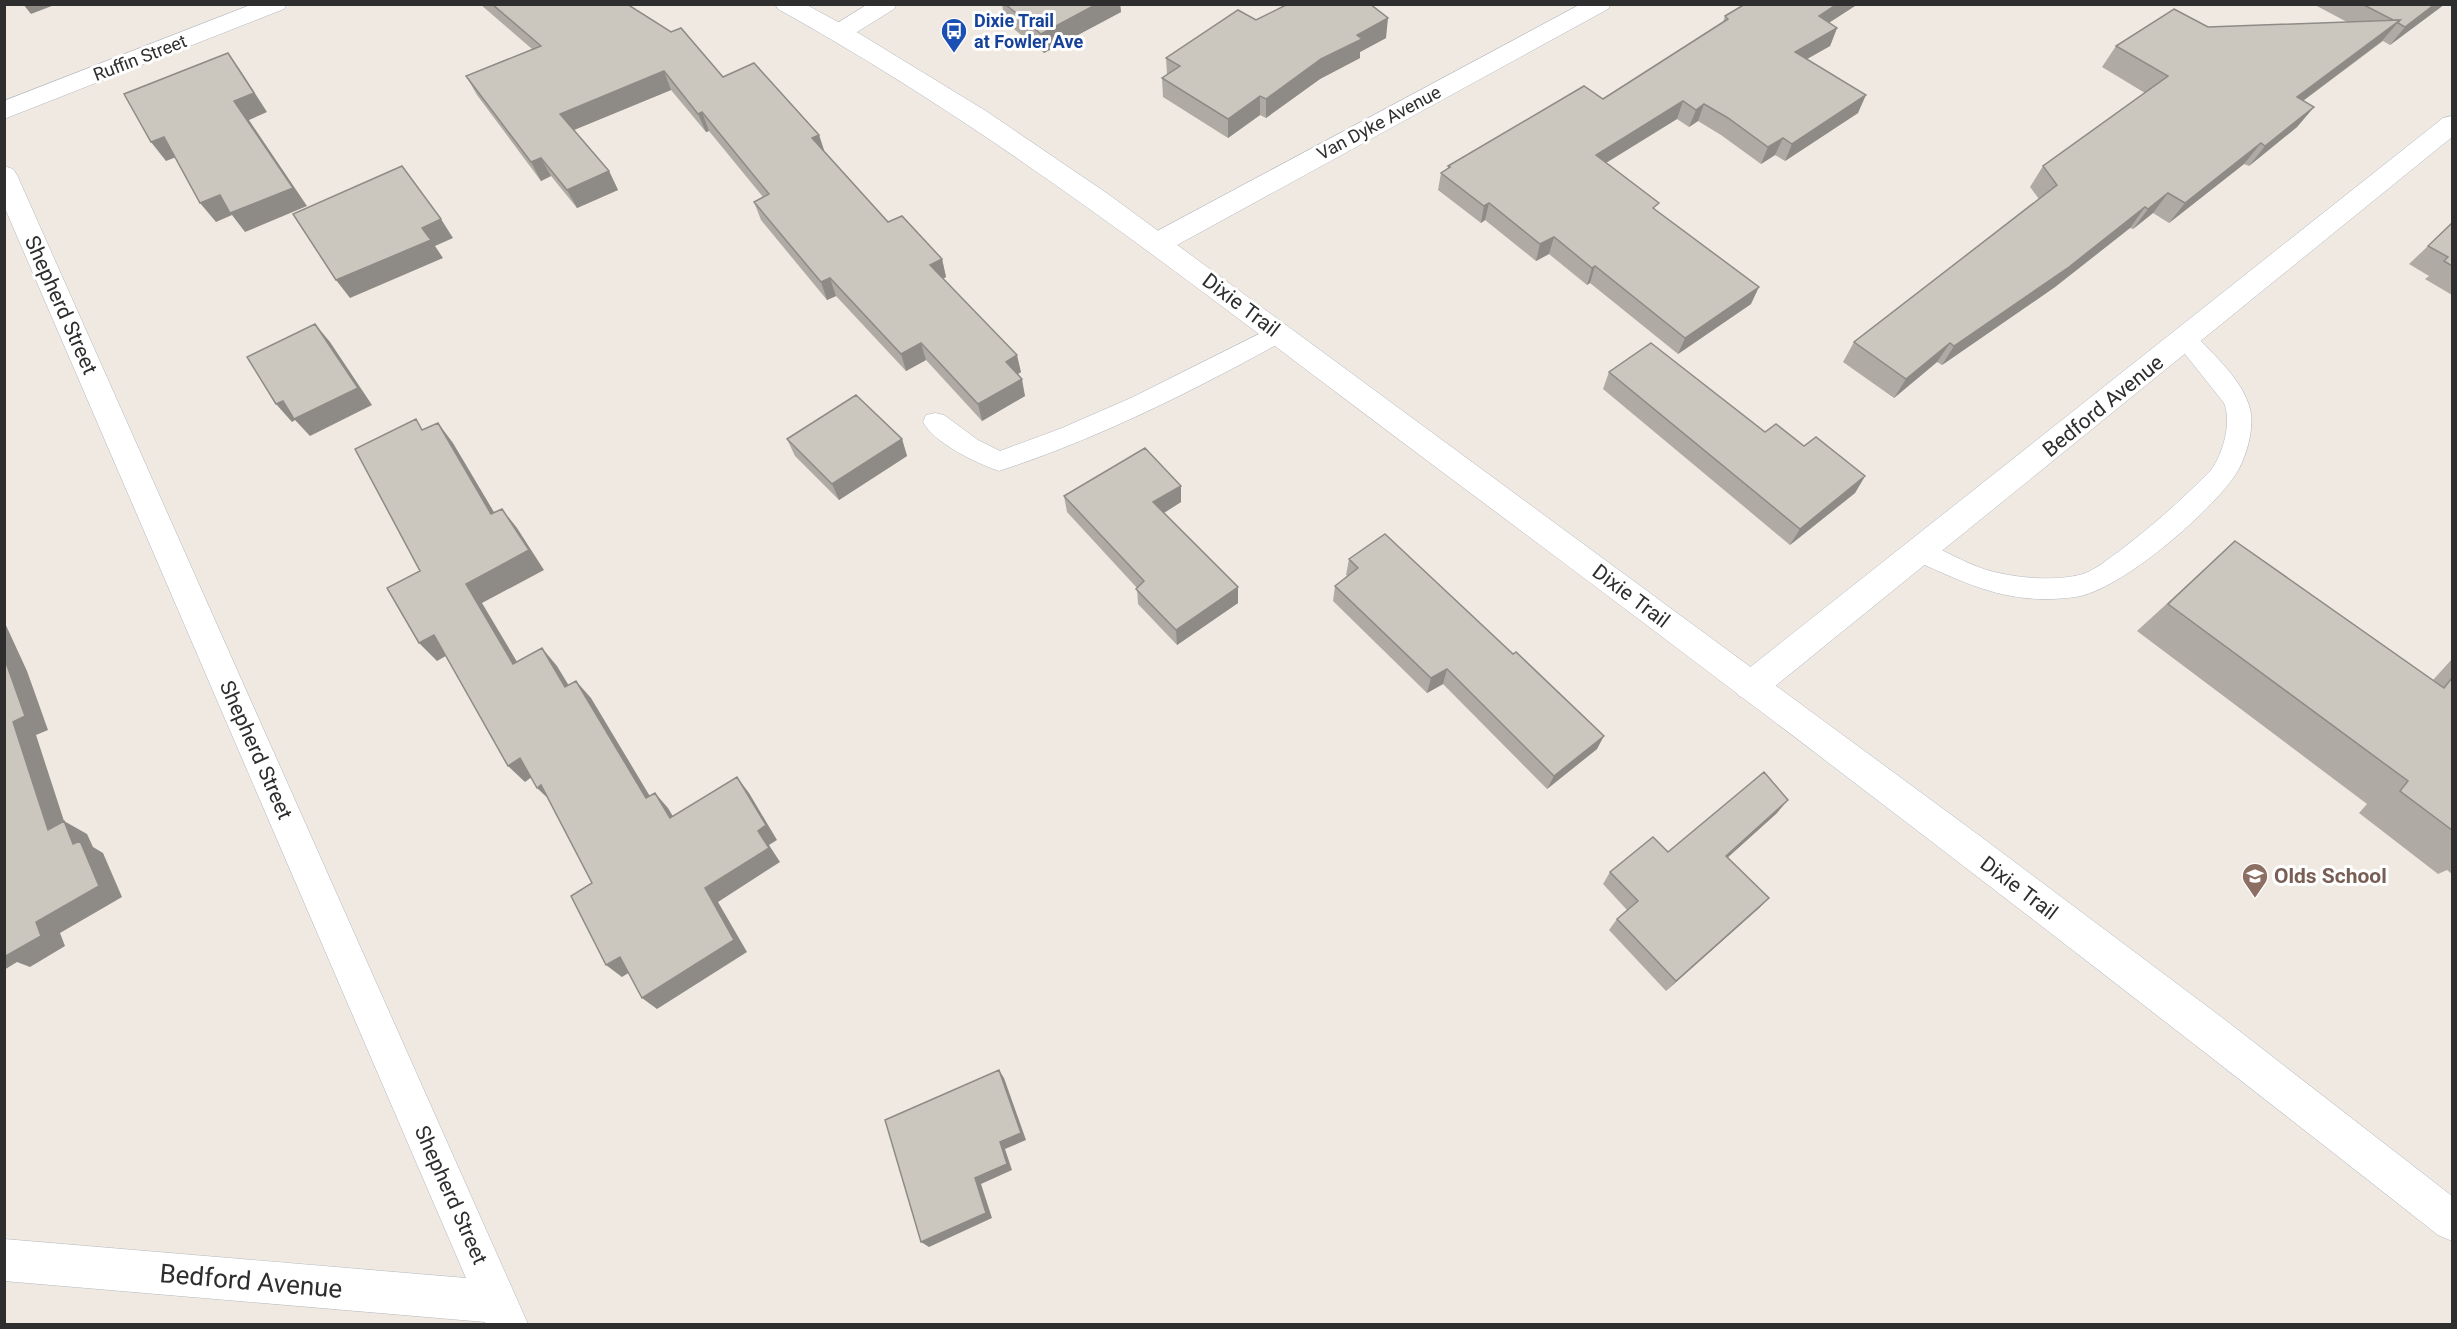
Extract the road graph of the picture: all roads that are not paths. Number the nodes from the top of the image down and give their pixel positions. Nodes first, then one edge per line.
1 (276, 4) edge
2 (786, 4) edge
3 (886, 4) edge
4 (1600, 4) edge
5 (840, 32) junction
6 (4, 111) edge
7 (2452, 124) edge
8 (4, 175) edge
9 (1158, 243) junction
10 (1279, 333) junction
11 (2186, 339) junction
12 (935, 422) dead end
13 (1920, 552) junction
14 (1751, 686) junction
15 (2452, 1221) edge
16 (4, 1260) edge
17 (502, 1313) edge

1 - 6 street, Ruffin Street
2 - 5 street, Dixie Trail
3 - 5 street
4 - 9 street, Van Dyke Avenue
5 - 9 street, Dixie Trail
7 - 11 street, Bedford Avenue
8 - 17 street, Shepherd Street
9 - 10 street, Dixie Trail
10 - 12 lane
10 - 14 street, Dixie Trail
11 - 13 street, Bedford Avenue
11 - 13 lane
13 - 14 street, Bedford Avenue
14 - 15 street, Dixie Trail
16 - 17 street, Bedford Avenue

